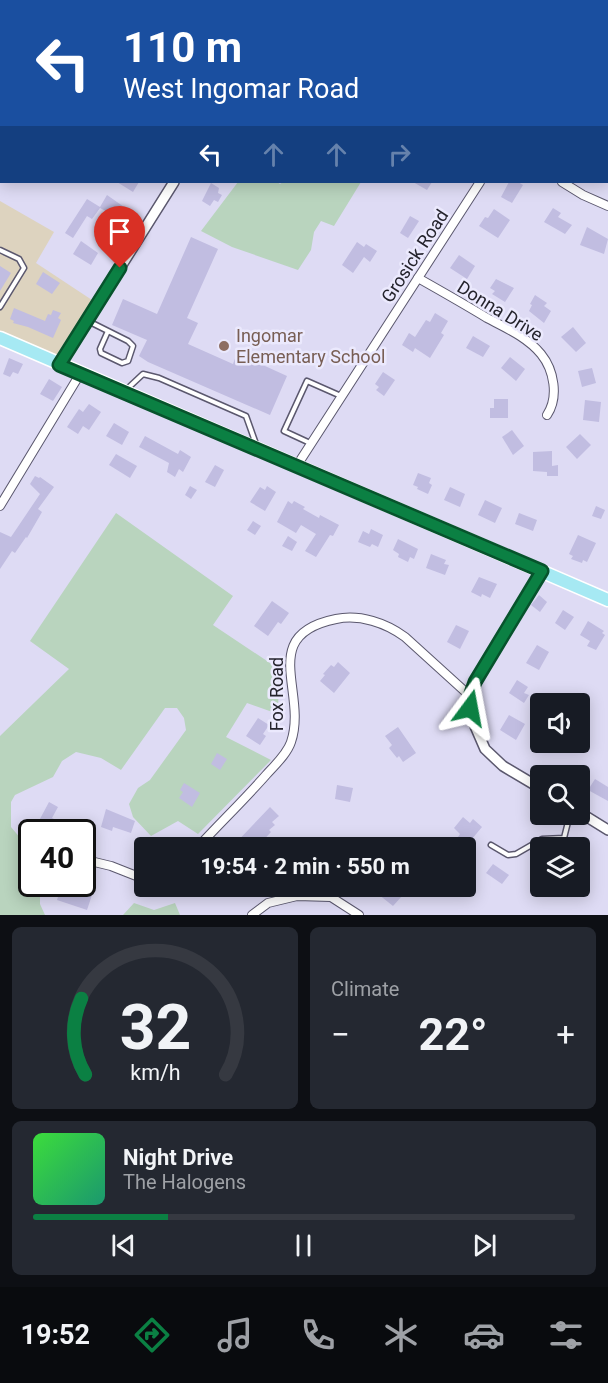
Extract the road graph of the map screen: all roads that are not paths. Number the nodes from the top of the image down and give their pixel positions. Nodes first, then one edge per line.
1 (173, 183) edge
2 (479, 183) edge
3 (564, 183) edge
4 (608, 206) edge
5 (0, 250) edge
6 (418, 278) junction
7 (1, 305) edge
8 (87, 320) junction
9 (108, 331) junction
10 (0, 338) edge
11 (59, 365) junction
12 (80, 374) junction
13 (124, 393) junction
14 (342, 397) junction
15 (547, 415) dead end
16 (311, 444) junction
17 (258, 450) junction
18 (296, 467) junction
19 (0, 506) edge
20 (542, 571) junction
21 (607, 598) edge
22 (470, 696) junction
23 (530, 782) edge
24 (590, 819) edge
25 (567, 825) edge
26 (608, 830) edge
27 (207, 837) edge
28 (491, 845) dead end
29 (96, 862) edge
30 (134, 875) edge
31 (252, 915) edge
32 (360, 915) edge

1 - 8 street
2 - 6 street, Grosick Road
3 - 4 street
5 - 7 lane
6 - 14 street, Grosick Road
6 - 15 street, Donna Drive
8 - 9 lane
8 - 11 street
9 - 9 lane
10 - 11 main road
11 - 12 main road
12 - 13 main road
12 - 19 street
13 - 17 main road
13 - 17 lane
14 - 16 street, Grosick Road
14 - 16 lane
16 - 18 street, Grosick Road
17 - 18 main road
18 - 20 main road
20 - 21 main road
20 - 22 street
22 - 23 street
22 - 27 street, Fox Road
24 - 26 street
25 - 28 lane
29 - 30 street
31 - 32 street

